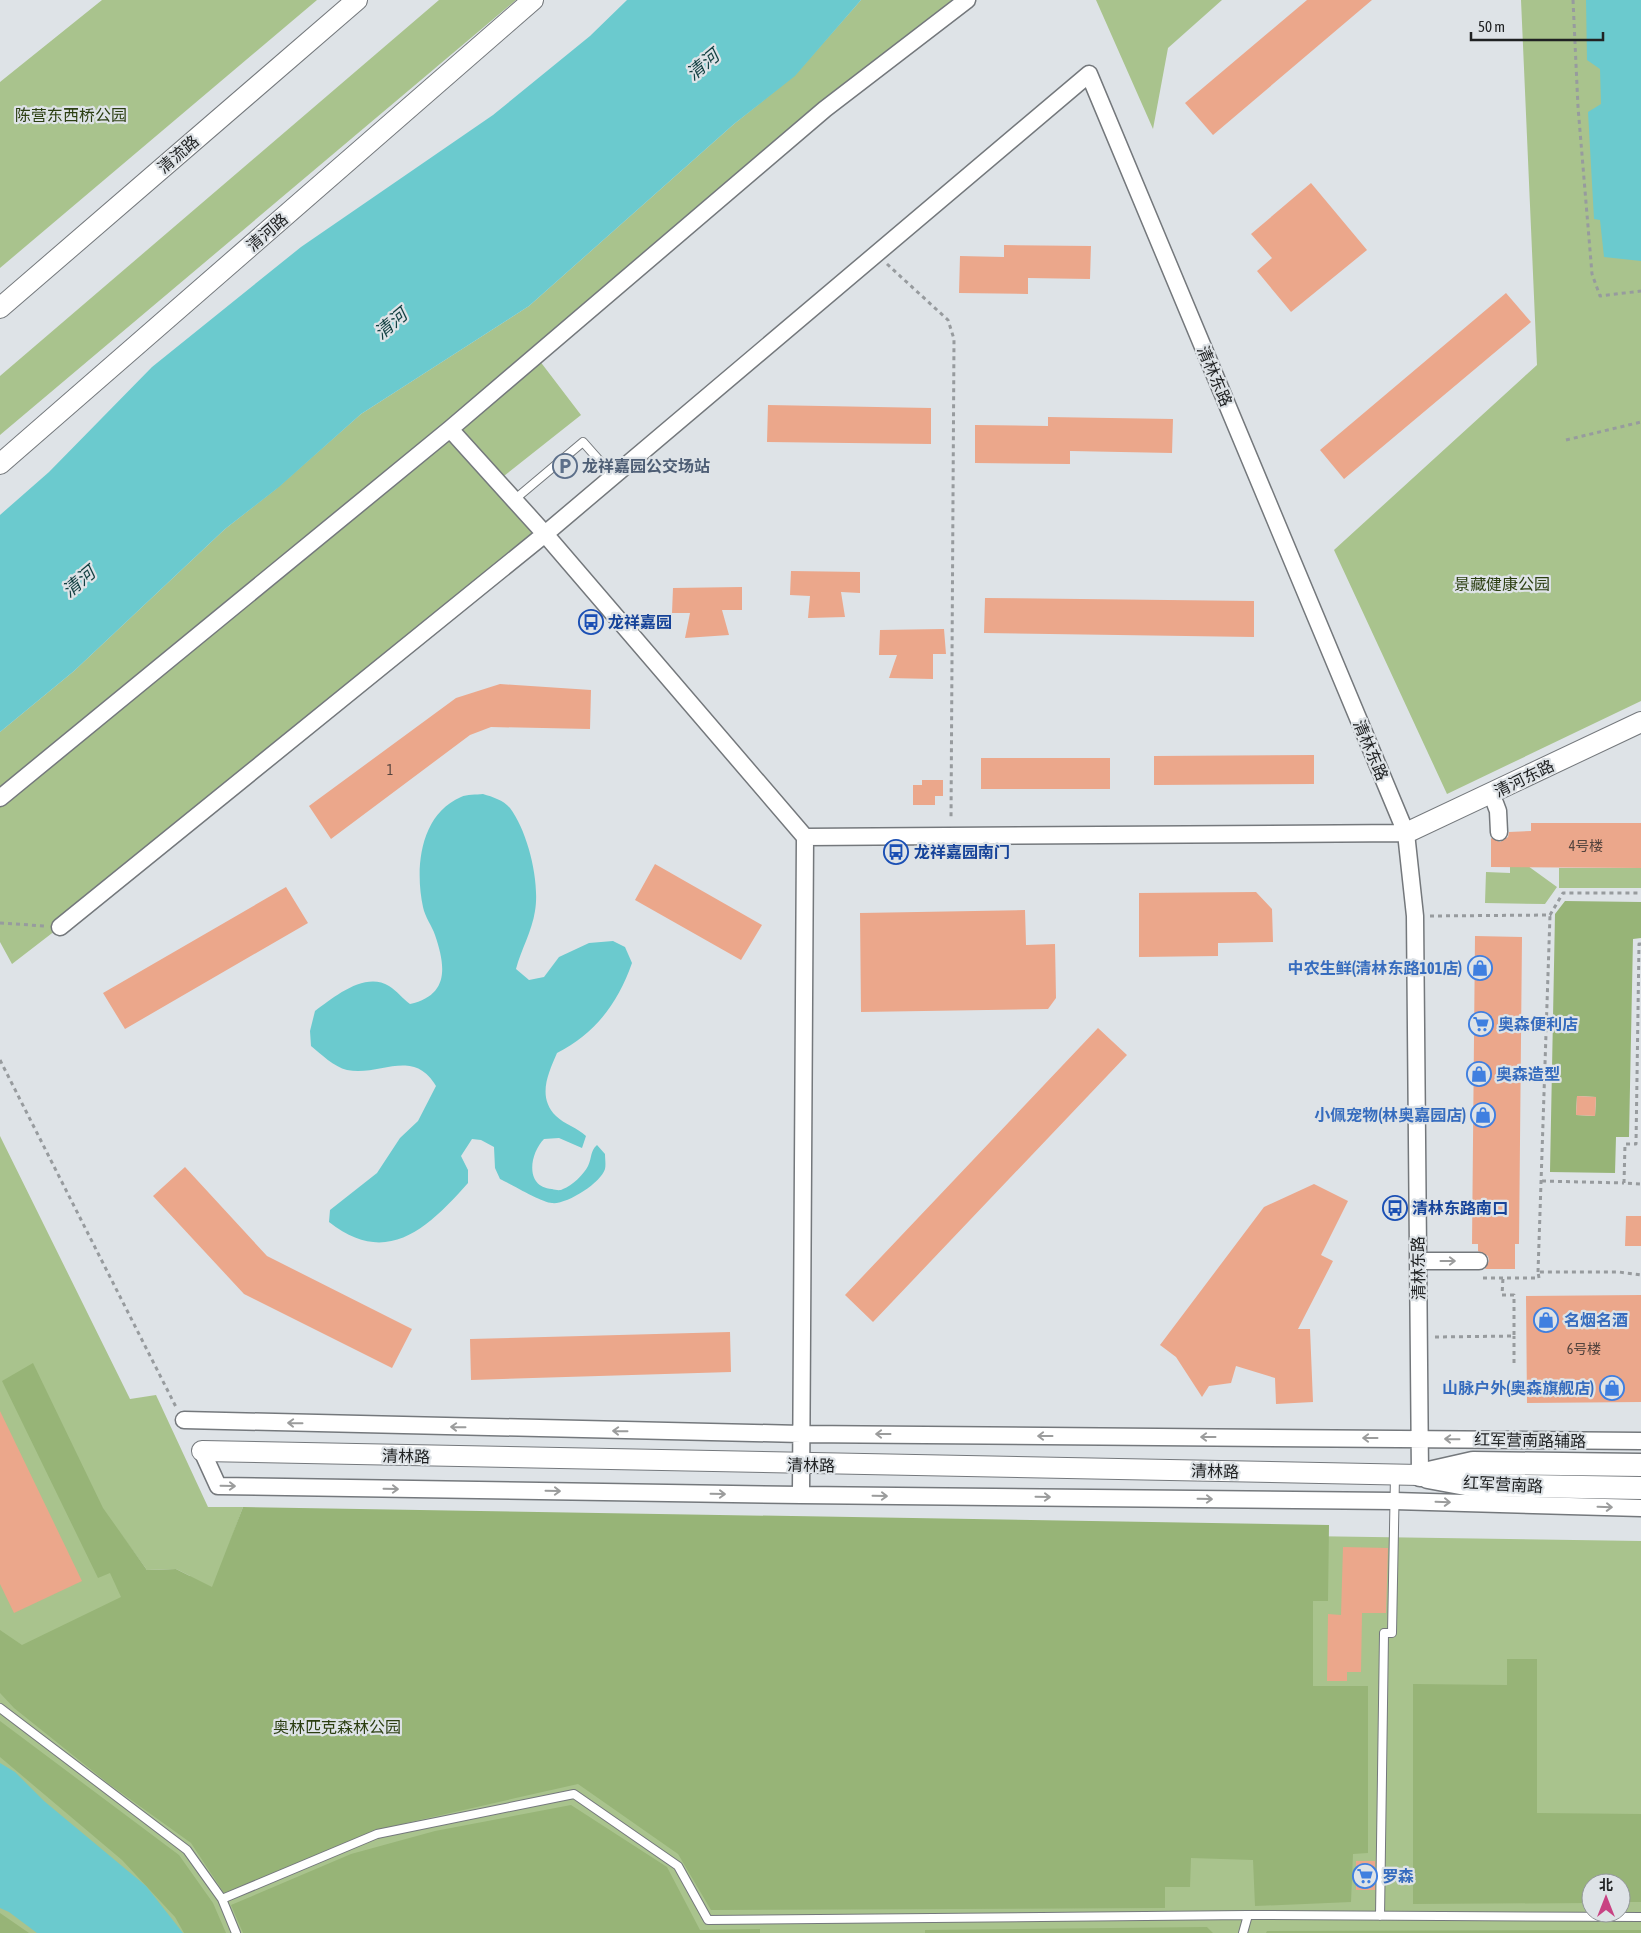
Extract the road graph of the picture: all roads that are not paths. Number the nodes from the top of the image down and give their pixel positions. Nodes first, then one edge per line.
1 (357, 0) edge
2 (533, 0) edge
3 (967, 0) edge
4 (0, 308) edge
5 (450, 429) junction
6 (0, 464) edge
7 (613, 476) junction
8 (514, 500) junction
9 (545, 534) junction
10 (1641, 722) edge
11 (0, 798) edge
12 (1492, 799) junction
13 (1499, 832) dead end
14 (1406, 833) junction
15 (805, 837) junction
16 (60, 928) road end
17 (1418, 1261) junction
18 (1479, 1261) dead end
19 (184, 1420) road end
20 (801, 1434) junction
21 (1419, 1439) junction
22 (1641, 1441) edge
23 (202, 1451) joint
24 (801, 1465) junction
25 (1641, 1466) edge
26 (1395, 1474) junction
27 (1420, 1475) junction
28 (1641, 1488) edge
29 (801, 1495) junction
30 (1394, 1501) junction
31 (1641, 1508) edge
32 (0, 1708) edge
33 (222, 1899) junction
34 (1248, 1915) junction
35 (1380, 1916) junction
36 (1641, 1917) edge
37 (236, 1933) edge
38 (1243, 1933) edge

1 - 4 street, 清流路
2 - 6 street, 清河路
3 - 5 street
5 - 8 street
5 - 11 street
7 - 8 lane
7 - 9 street
7 - 14 street, 清林东路
8 - 9 street
9 - 15 street
9 - 16 street
10 - 12 street, 清河东路
12 - 13 street
12 - 14 street, 清河东路
14 - 15 street
14 - 17 street, 清林东路
15 - 20 street
17 -> 18 street
17 - 21 street, 清林东路
20 -> 19 street, 红军营南路辅路
21 -> 20 street, 红军营南路辅路
20 - 24 street
22 -> 21 street, 红军营南路辅路
21 - 27 street, 清林东路
23 - 24 street, 清林路
23 -> 29 street
24 - 26 street, 清林路
24 - 29 street
25 - 27 main road, 红军营南路
26 - 27 street, 清林路
26 - 30 lane
27 - 28 main road, 红军营南路
29 -> 30 street
30 -> 31 street
30 - 35 lane
32 - 33 lane
33 - 34 lane
33 - 37 lane
34 - 35 lane
34 - 38 lane
35 - 36 lane

